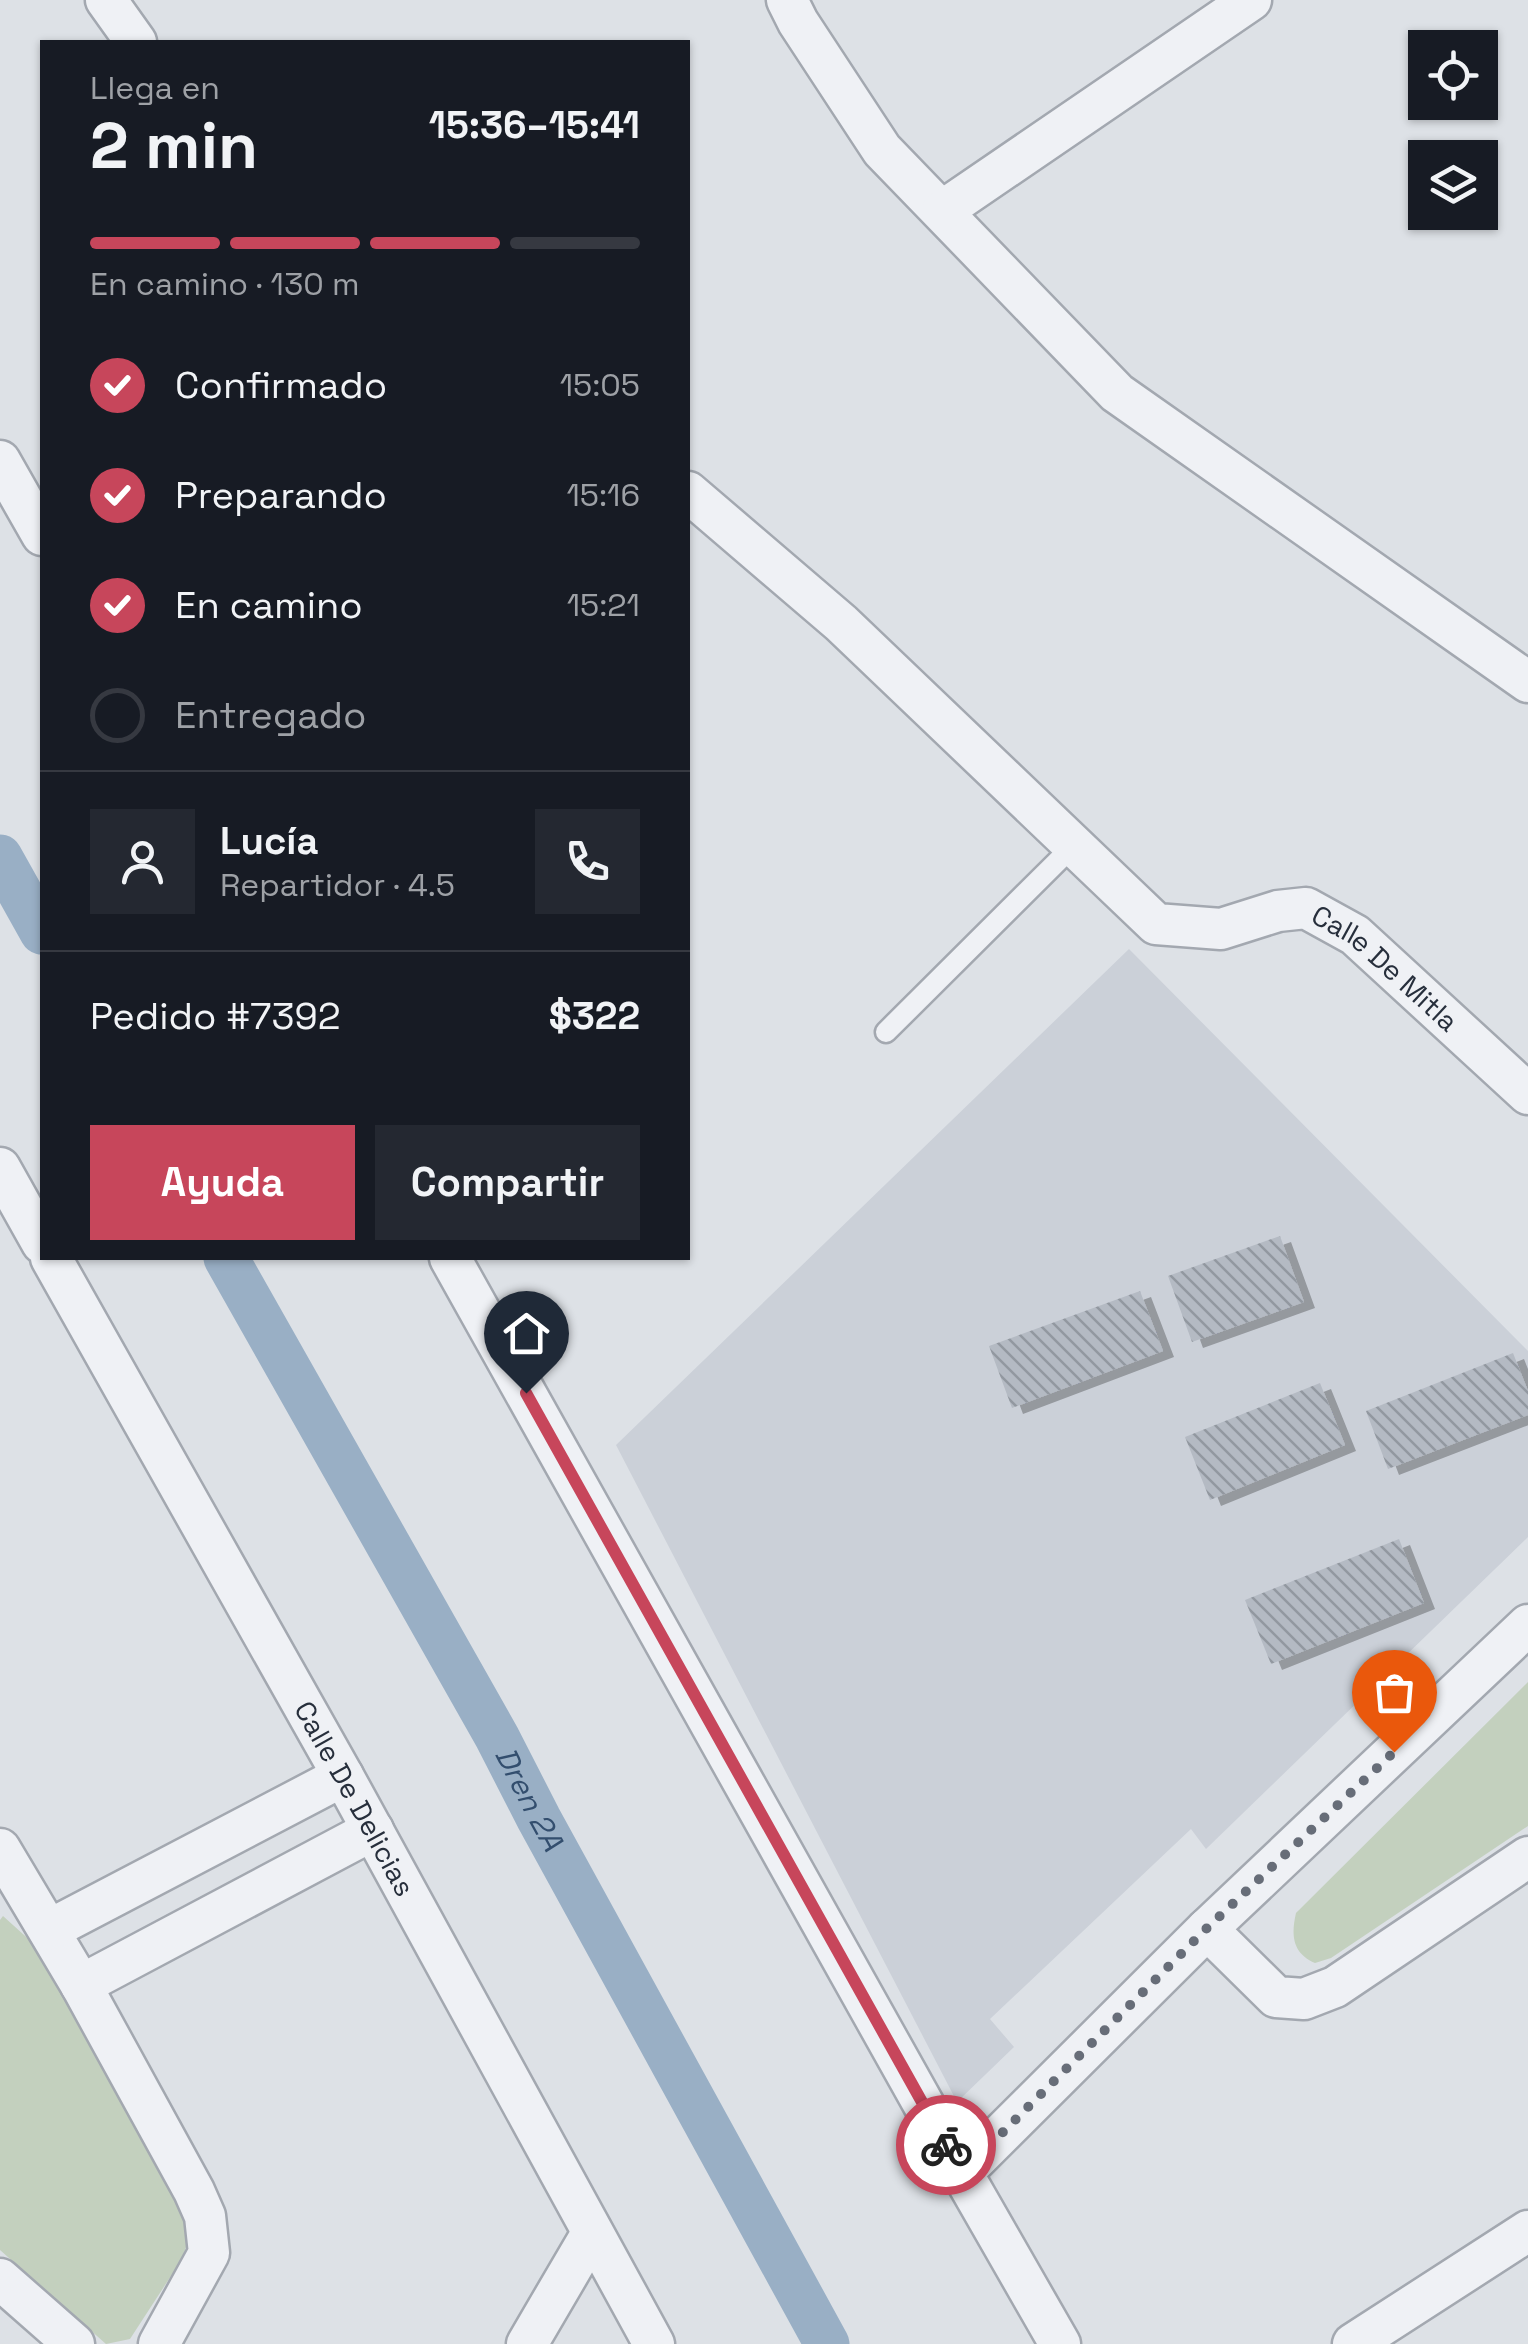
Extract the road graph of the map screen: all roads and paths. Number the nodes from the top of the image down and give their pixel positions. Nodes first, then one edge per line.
1 (106, 0) edge
2 (788, 0) edge
3 (1251, 0) edge
4 (135, 40) edge
5 (942, 211) junction
6 (0, 461) edge
7 (690, 494) edge
8 (40, 532) edge
9 (1528, 682) edge
10 (1074, 845) junction
11 (886, 1032) dead end
12 (1528, 1094) edge
13 (0, 1168) edge
14 (40, 1239) edge
15 (51, 1260) edge
16 (451, 1260) edge
17 (1528, 1625) edge
18 (344, 1776) junction
19 (373, 1830) junction
20 (0, 1849) edge
21 (1528, 1857) edge
22 (1206, 1929) junction
23 (48, 1930) junction
24 (82, 1986) junction
25 (962, 2173) junction
26 (1528, 2232) edge
27 (592, 2234) junction
28 (0, 2280) edge
29 (74, 2344) edge
30 (159, 2344) edge
31 (527, 2344) edge
32 (654, 2344) edge
33 (1060, 2344) edge
34 (1353, 2344) edge

1 - 4 street
2 - 5 street
3 - 5 street
5 - 9 street
6 - 8 street
7 - 10 street
10 - 11 lane
10 - 12 street, Calle De Mitla
13 - 14 street
15 - 18 street, Calle De Delicias
16 - 25 street
17 - 22 street
18 - 19 street, Calle De Delicias
18 - 23 street
19 - 24 street
19 - 27 street, Calle De Delicias
20 - 23 street
21 - 22 street
22 - 25 street
23 - 24 street
24 - 30 street
25 - 33 street
26 - 34 street
27 - 31 street
27 - 32 street, Calle De Delicias
28 - 29 street

